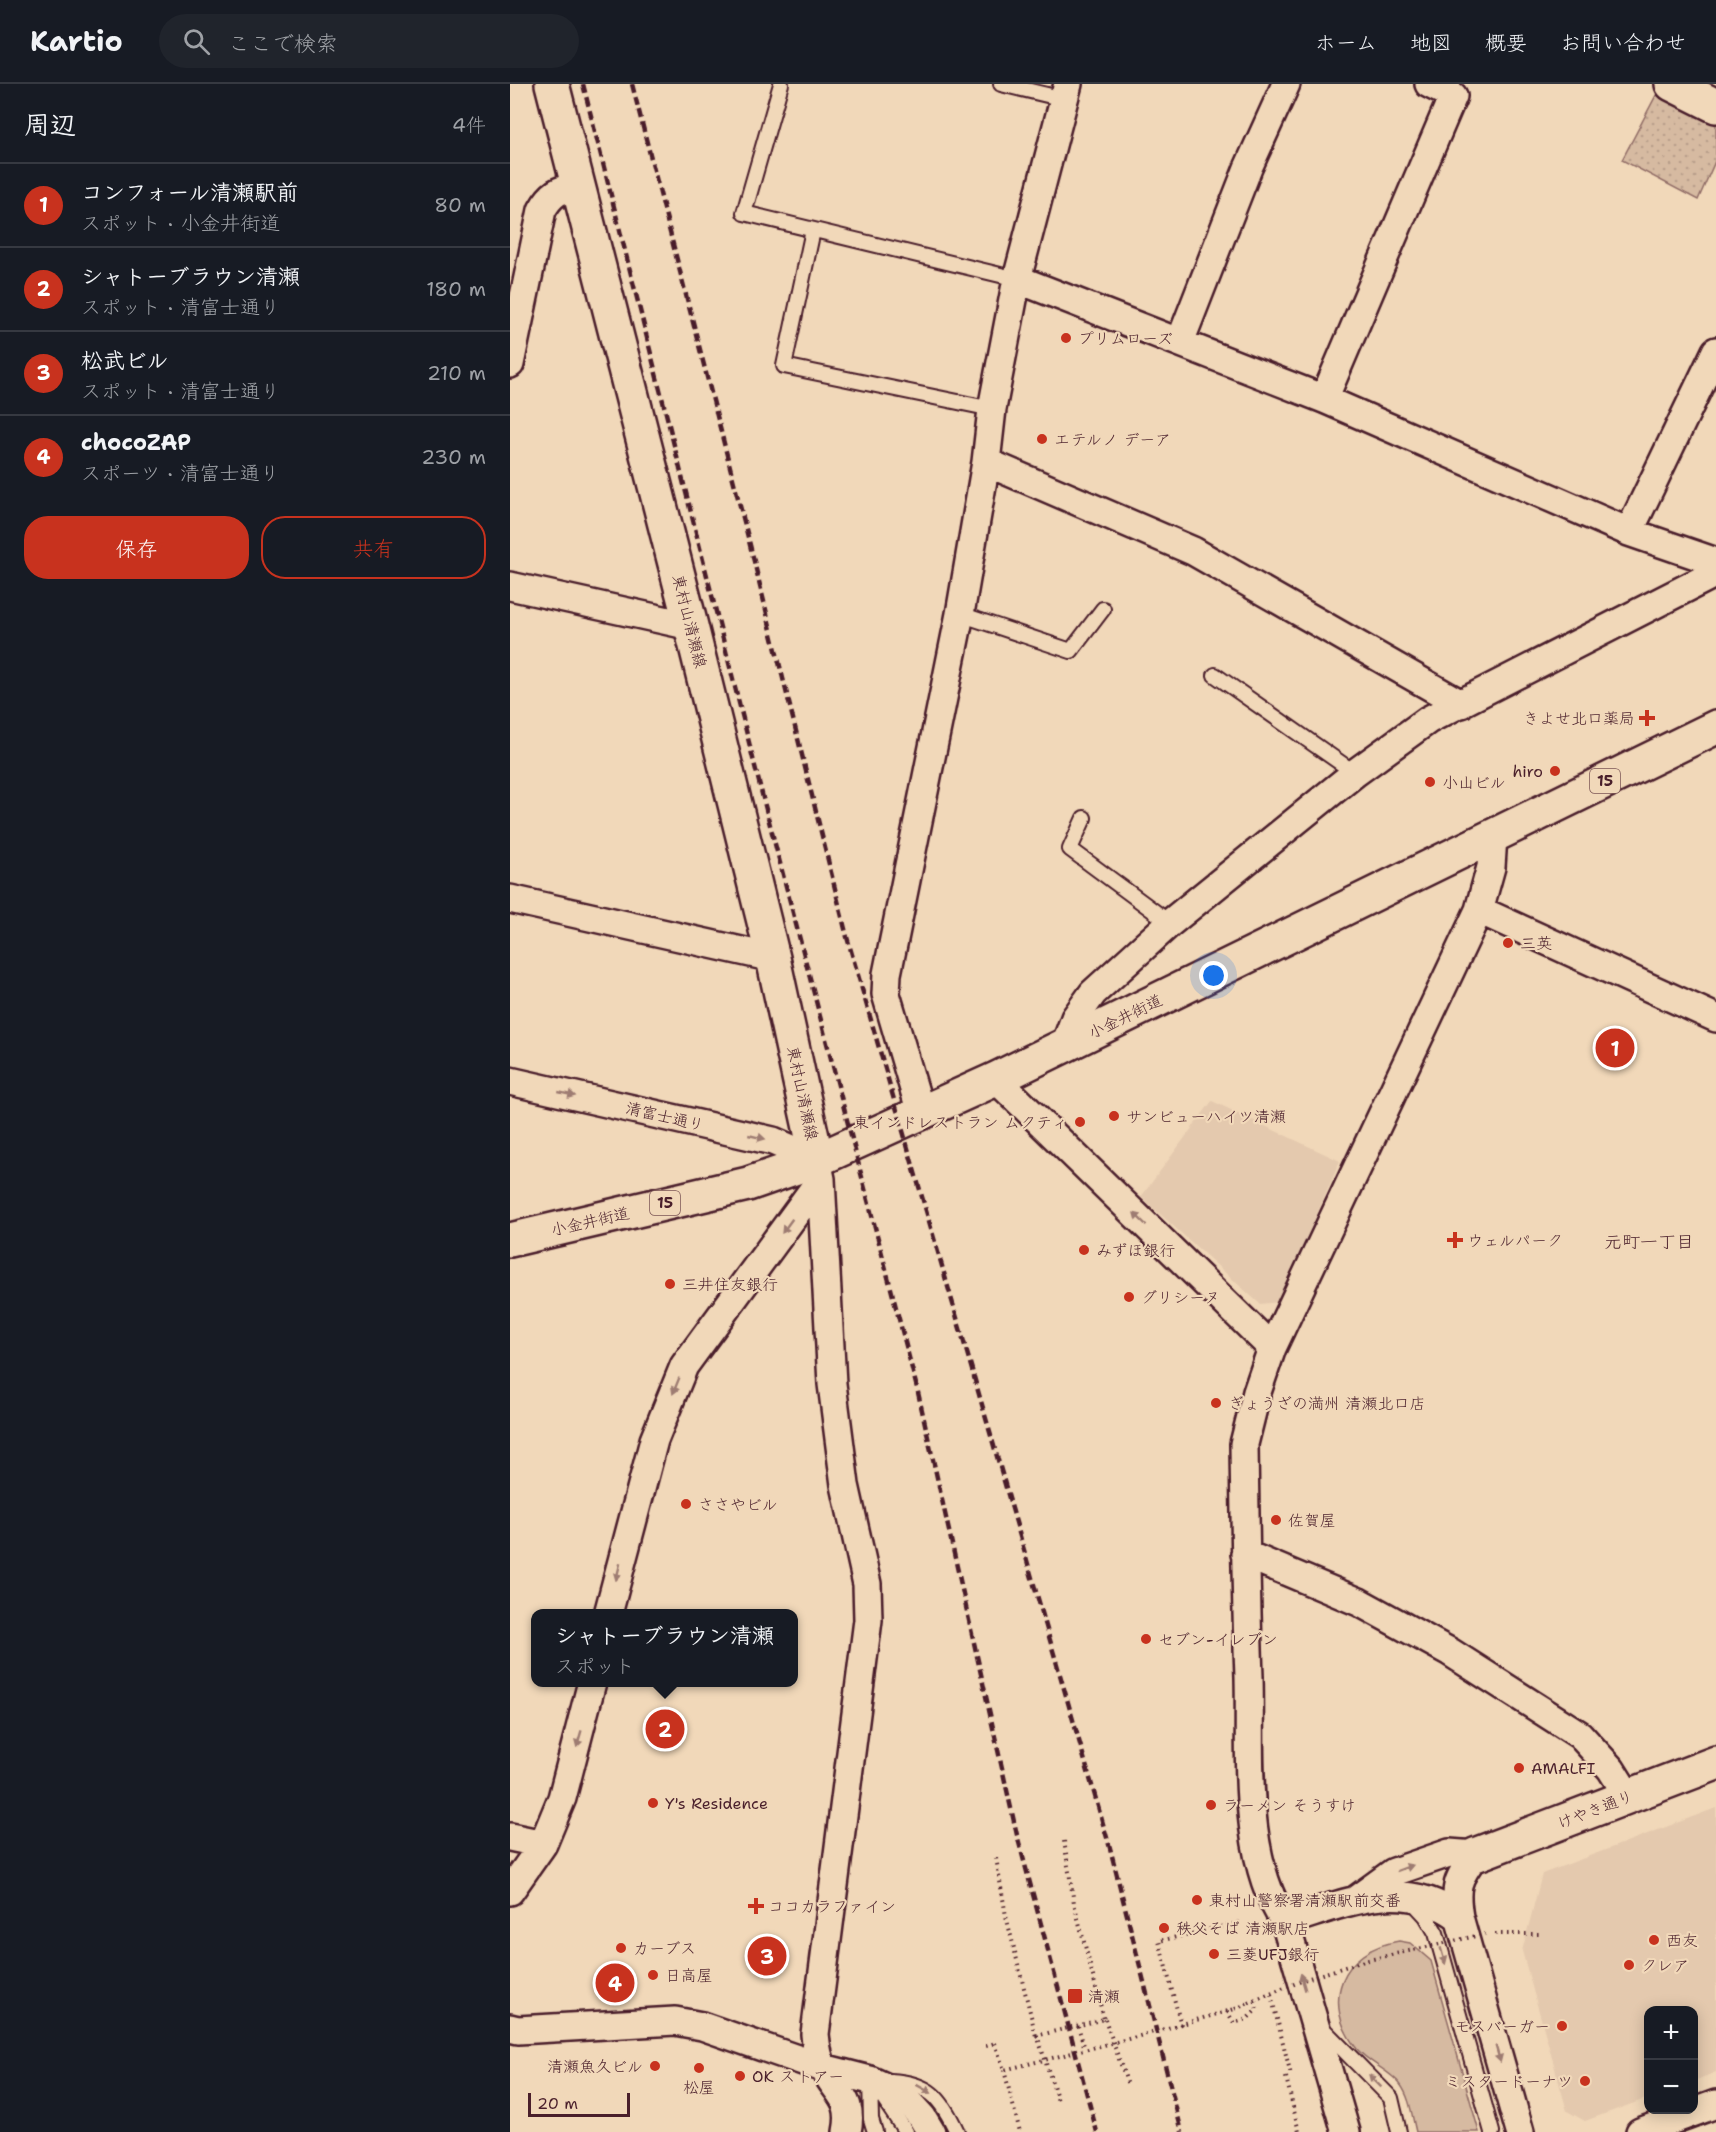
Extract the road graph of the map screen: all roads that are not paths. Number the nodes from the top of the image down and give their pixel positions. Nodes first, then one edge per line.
1 (552, 84) edge
2 (781, 84) edge
3 (1001, 84) edge
4 (1286, 84) edge
5 (1429, 84) edge
6 (1672, 84) edge
7 (1066, 92) edge
8 (1716, 106) edge
9 (577, 186) junction
10 (813, 230) junction
11 (1017, 279) junction
12 (1180, 342) junction
13 (1716, 351) edge
14 (510, 364) edge
15 (1324, 399) junction
16 (992, 409) junction
17 (986, 462) junction
18 (1629, 532) junction
19 (1716, 562) edge
20 (1716, 573) edge
21 (510, 586) edge
22 (1103, 609) dead end
23 (960, 614) junction
24 (692, 626) junction
25 (1215, 675) dead end
26 (1461, 704) junction
27 (1716, 727) edge
28 (1355, 773) junction
29 (1084, 818) dead end
30 (1493, 836) junction
31 (510, 899) edge
32 (1479, 910) junction
33 (1170, 922) junction
34 (773, 958) junction
35 (1716, 1018) edge
36 (1065, 1045) junction
37 (996, 1079) junction
38 (510, 1081) edge
39 (921, 1113) junction
40 (819, 1170) junction
41 (510, 1240) edge
42 (1272, 1348) junction
43 (1245, 1554) junction
44 (609, 1609) edge
45 (591, 1687) edge
46 (1716, 1763) edge
47 (1628, 1796) junction
48 (510, 1837) edge
49 (543, 1844) junction
50 (1475, 1855) junction
51 (510, 1891) edge
52 (1398, 1895) junction
53 (1356, 1899) junction
54 (1459, 1917) junction
55 (1285, 1922) junction
56 (1436, 1933) junction
57 (1314, 2020) junction
58 (510, 2028) edge
59 (823, 2068) junction
60 (870, 2080) junction
61 (1716, 2104) edge
62 (848, 2131) edge
63 (875, 2132) edge
64 (906, 2132) edge
65 (931, 2132) edge
66 (957, 2132) edge
67 (1346, 2132) edge
68 (1399, 2132) edge
69 (1492, 2132) edge
70 (1520, 2132) edge
71 (1640, 2132) edge

1 - 9 main road, 東村山清瀬線
2 - 10 lane
3 - 7 lane
4 - 12 street
5 - 15 street
6 - 8 main road
7 - 11 street
9 - 14 street
9 - 24 main road, 東村山清瀬線
10 - 11 lane
10 - 16 lane
11 - 12 street
11 - 16 street
12 - 15 street
13 - 18 street
15 - 18 street
16 - 17 street
17 - 23 street
17 - 26 street
18 - 19 street
20 - 26 street
21 - 24 street
22 - 23 lane
23 - 39 street
24 - 34 main road, 東村山清瀬線
25 - 28 lane
26 - 28 street
27 - 30 main road, 小金井街道 / 15
28 - 33 street
29 - 33 lane
30 - 32 street
30 - 36 main road, 小金井街道 / 15
31 - 34 street
32 - 35 street
32 - 42 street
33 - 36 street
34 - 40 main road, 東村山清瀬線
36 - 37 main road, 小金井街道 / 15
37 - 39 main road, 小金井街道 / 15
42 -> 37 street
38 -> 40 street, 清富士通り
39 - 40 main road, 小金井街道 / 15
40 - 41 main road, 小金井街道 / 15
40 -> 44 street
40 - 59 street
42 - 43 street
43 - 47 street
43 - 55 street
45 -> 49 street
46 - 47 main road, けやき通り
47 - 50 main road, けやき通り
48 - 49 street
49 - 51 street
53 -> 50 street
50 - 54 street
52 - 53 street
52 - 54 street
52 - 56 lane
53 - 55 street
54 - 56 lane
54 -> 70 street
57 -> 55 street
56 -> 69 lane
57 - 67 street
68 -> 57 lane
58 - 59 street
59 - 60 street
59 - 62 street
60 - 63 lane
60 - 64 lane
60 - 65 street
60 -> 66 lane
61 - 71 street

